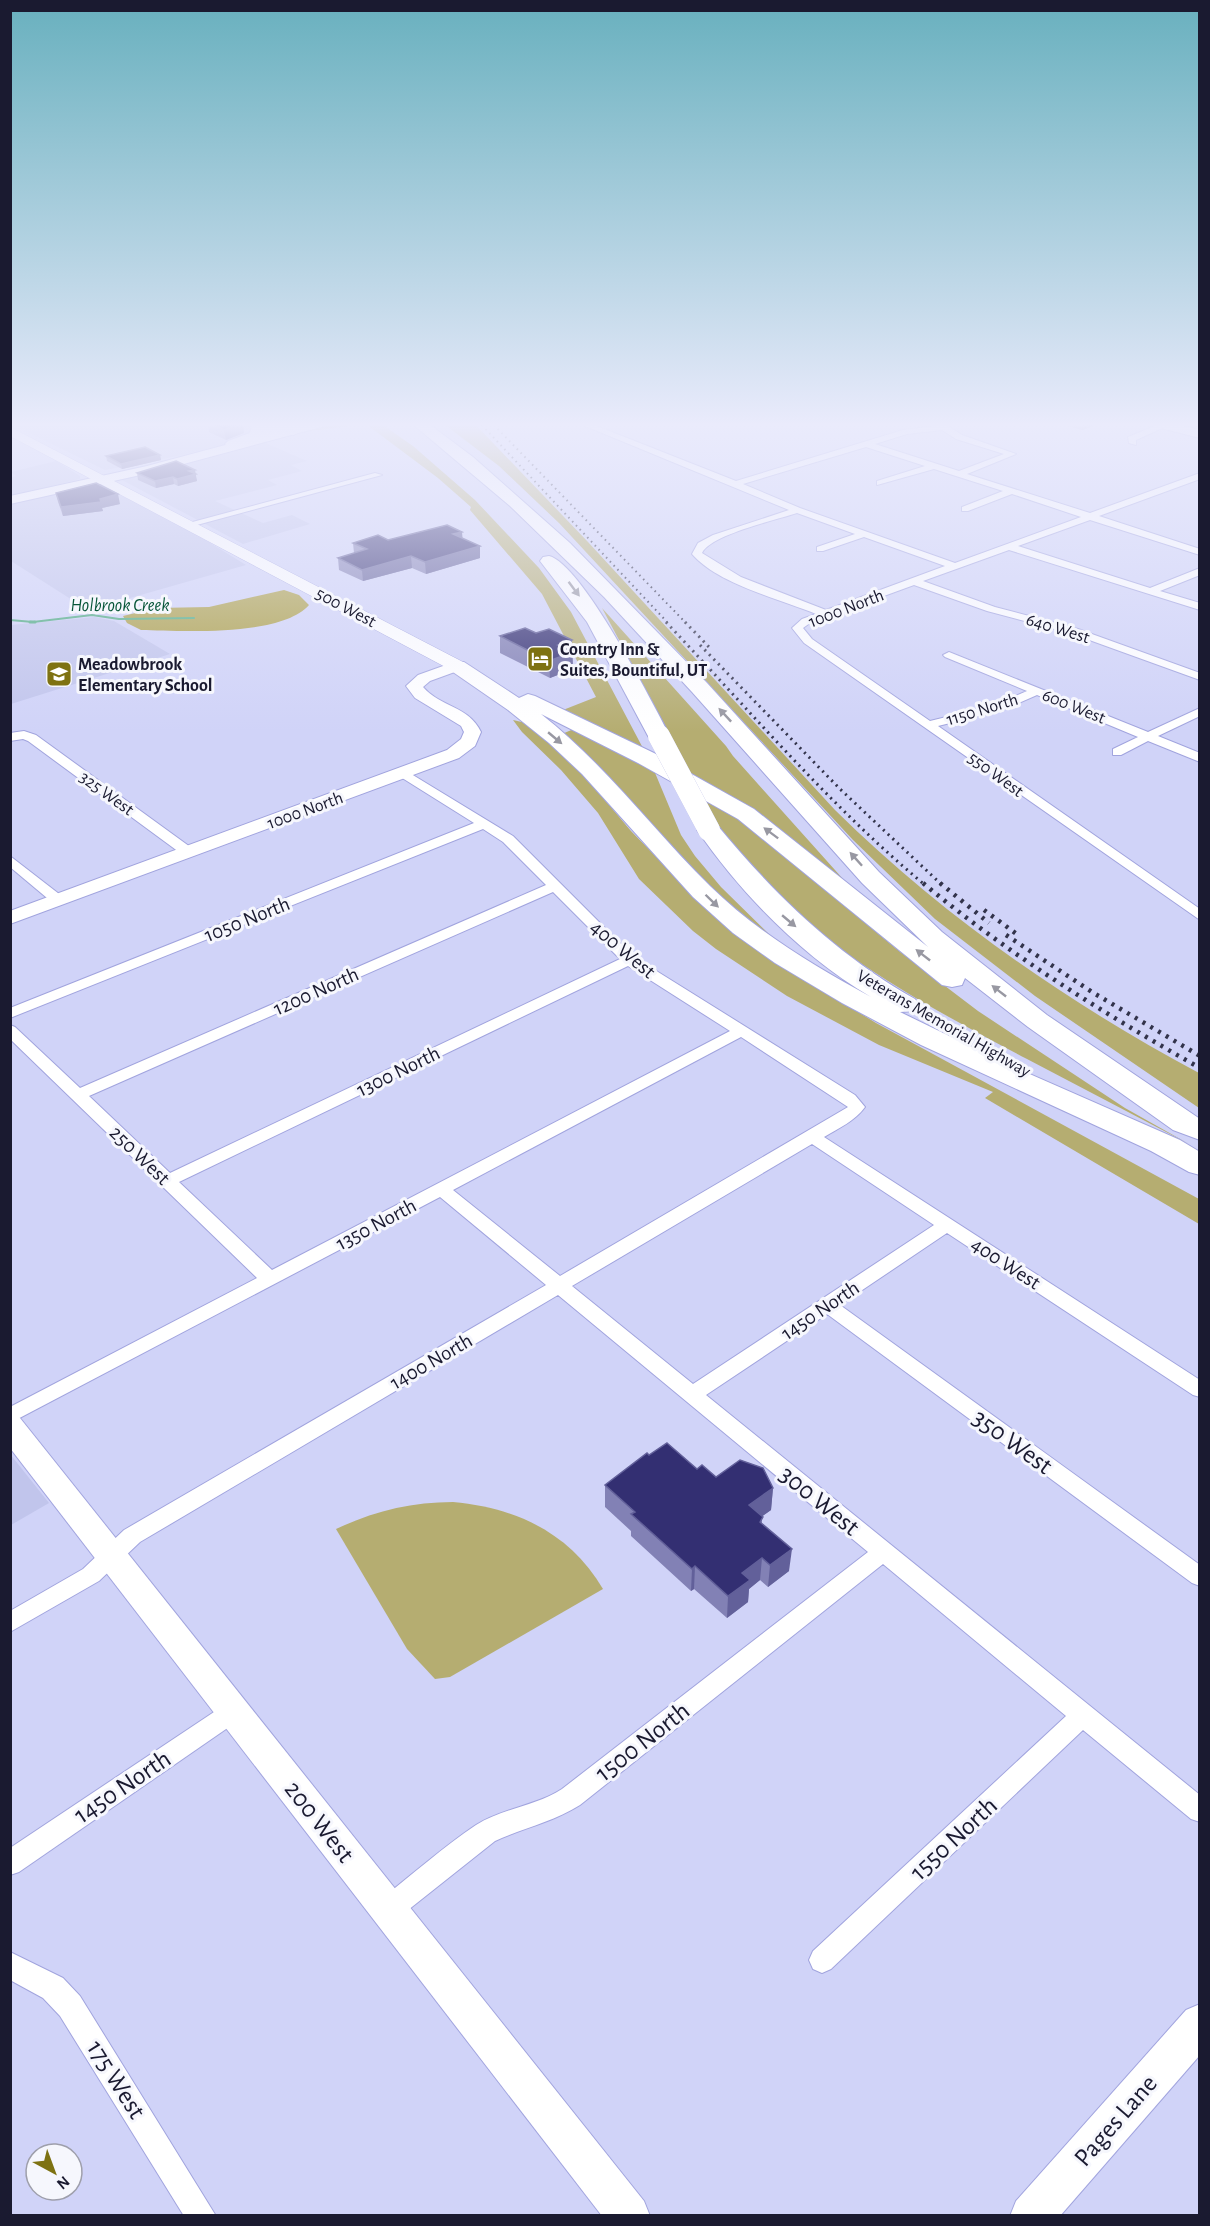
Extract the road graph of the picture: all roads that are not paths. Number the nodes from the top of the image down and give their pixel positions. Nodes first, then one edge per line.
1 (192, 525) edge
2 (516, 525) edge
3 (542, 525) edge
4 (752, 525) edge
5 (839, 525) edge
6 (1070, 525) edge
7 (1116, 525) edge
8 (524, 534) dead end
9 (864, 534) junction
10 (1010, 547) junction
11 (820, 549) dead end
12 (540, 551) dead end
13 (1200, 552) edge
14 (957, 567) junction
15 (1200, 571) edge
16 (915, 582) junction
17 (1152, 591) junction
18 (1200, 607) edge
19 (826, 614) junction
20 (797, 628) joint
21 (949, 655) dead end
22 (458, 666) junction
23 (1200, 677) edge
24 (1036, 691) junction
25 (1200, 711) edge
26 (928, 725) junction
27 (1148, 736) junction
28 (10, 737) edge
29 (1117, 752) dead end
30 (1200, 758) edge
31 (403, 774) junction
32 (484, 824) junction
33 (188, 852) junction
34 (10, 860) edge
35 (554, 887) junction
36 (58, 900) junction
37 (1200, 916) edge
38 (10, 918) edge
39 (629, 960) junction
40 (10, 1014) edge
41 (10, 1030) edge
42 (741, 1031) junction
43 (78, 1095) junction
44 (857, 1107) joint
45 (1184, 1134) edge
46 (812, 1137) junction
47 (1200, 1165) edge
48 (168, 1181) junction
49 (441, 1189) junction
50 (947, 1225) junction
51 (270, 1279) junction
52 (559, 1286) junction
53 (827, 1305) junction
54 (1200, 1390) edge
55 (692, 1395) junction
56 (10, 1416) edge
57 (10, 1426) edge
58 (883, 1552) junction
59 (111, 1554) junction
60 (1200, 1577) edge
61 (10, 1623) edge
62 (234, 1711) junction
63 (1083, 1715) junction
64 (1200, 1811) edge
65 (10, 1863) edge
66 (389, 1909) junction
67 (822, 1960) dead end
68 (10, 1965) edge
69 (1200, 2024) edge
70 (201, 2216) edge
71 (629, 2216) edge
72 (1032, 2216) edge

1 - 22 main road, 500 West
2 - 8 highway, Veterans Memorial Highway
45 -> 3 highway, Veterans Memorial Highway
4 - 19 street
5 - 9 street
6 - 10 street, 1000 North
7 - 13 street
9 - 11 street
9 - 14 street
10 - 14 street, 1000 North
10 - 17 street
12 -> 45 highway, Veterans Memorial Highway, bridge
14 - 16 street, 1000 North
15 - 17 street
16 - 19 street, 1000 North
16 - 23 street, 640 West
17 - 18 street
19 - 20 street, 1000 North
20 - 26 street, 550 West
21 - 24 street, 600 West
22 - 31 main road, 1000 North
45 -> 22 highway
22 -> 45 highway
24 - 26 street, 1150 North
24 - 27 street, 600 West
25 - 27 street
26 - 37 street, 550 West
27 - 29 street
27 - 30 street, 600 West
28 - 33 street, 325 West
31 - 32 street, 400 West
31 - 33 main road, 1000 North
32 - 35 street, 400 West
32 - 40 street, 1050 North
33 - 36 main road, 1000 North
34 - 36 street
35 - 39 street, 400 West
35 - 43 street, 1200 North
36 - 38 main road, 1000 North
39 - 42 street, 400 West
39 - 48 street, 1300 North
41 - 43 street, 250 West
42 - 44 street, 400 West
42 - 49 street, 1350 North
43 - 48 street, 250 West
44 - 46 street, 1400 North
45 - 47 highway, Veterans Memorial Highway
46 - 50 street, 400 West
46 - 52 street, 1400 North
48 - 51 street, 250 West
49 - 51 street, 1350 North
49 - 52 street, 300 West
50 - 53 street, 1450 North
50 - 54 street, 400 West
51 - 56 street, 1350 North
52 - 55 street, 300 West
52 - 59 street, 1400 North
53 - 55 street, 1450 North
53 - 60 street, 350 West
55 - 58 street, 300 West
57 - 59 main road, 200 West
58 - 63 street, 300 West
58 - 66 street, 1500 North
59 - 61 street, 1400 North
59 - 62 main road, 200 West
62 - 65 street, 1450 North
62 - 66 main road, 200 West
63 - 64 street, 300 West
63 - 67 street, 1550 North
66 - 71 main road, 200 West
68 - 70 street, 175 West
69 - 72 main road, Pages Lane

